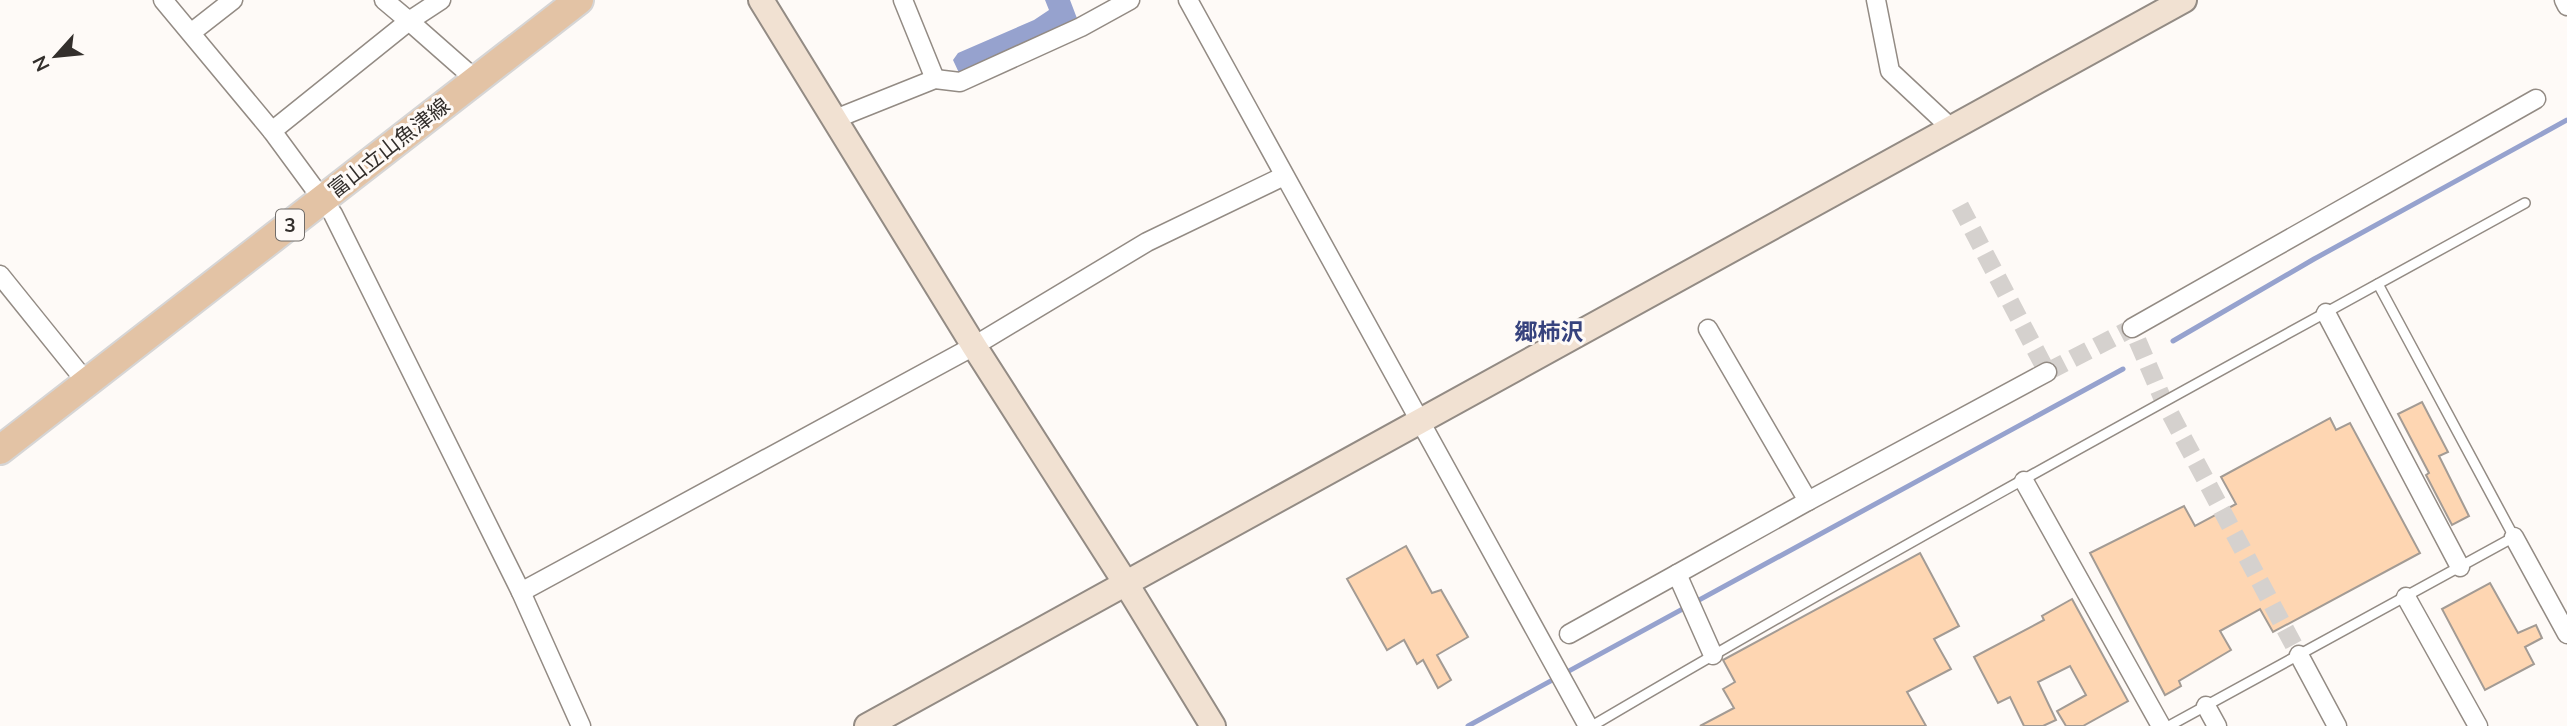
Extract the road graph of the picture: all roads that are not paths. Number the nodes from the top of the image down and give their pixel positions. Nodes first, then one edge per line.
1 (163, 0) edge
2 (233, 0) edge
3 (384, 0) edge
4 (441, 0) edge
5 (579, 0) edge
6 (761, 0) edge
7 (903, 0) edge
8 (1130, 0) edge
9 (1188, 0) edge
10 (1876, 0) edge
11 (2184, 0) edge
12 (2564, 0) edge
13 (2567, 6) edge
14 (409, 21) junction
15 (192, 32) junction
16 (934, 79) junction
17 (476, 80) junction
18 (2536, 99) dead end
19 (835, 119) junction
20 (1951, 128) junction
21 (272, 131) junction
22 (1284, 176) junction
23 (323, 200) junction
24 (2525, 203) dead end
25 (0, 275) edge
26 (2378, 284) junction
27 (2326, 313) junction
28 (2132, 328) dead end
29 (1708, 329) dead end
30 (974, 346) junction
31 (2047, 372) dead end
32 (86, 383) junction
33 (1420, 422) junction
34 (0, 450) edge
35 (2024, 481) junction
36 (1808, 501) junction
37 (2514, 537) junction
38 (2460, 567) junction
39 (1677, 574) junction
40 (1125, 582) junction
41 (521, 592) junction
42 (2406, 597) junction
43 (1569, 634) dead end
44 (2567, 634) edge
45 (1713, 655) junction
46 (2299, 655) junction
47 (2206, 706) junction
48 (2335, 721) edge
49 (581, 726) edge
50 (867, 726) edge
51 (1213, 726) edge
52 (1590, 726) edge
53 (2161, 726) edge
54 (2169, 726) edge
55 (2217, 726) edge
56 (2315, 726) edge
57 (2478, 726) edge

1 - 15 street
2 - 15 street
3 - 14 street
4 - 14 street
5 - 17 main road, 富山立山魚津線 / 3
6 - 19 street
7 - 16 street
8 - 16 street
9 - 22 street
10 - 20 street
11 - 20 street
12 - 13 street
14 - 17 street
14 - 21 street
15 - 21 street
16 - 19 street
17 - 23 main road, 富山立山魚津線 / 3
18 - 28 street
19 - 30 street
20 - 33 street
21 - 23 street
22 - 30 street
22 - 33 street
23 - 32 main road, 富山立山魚津線 / 3
23 - 41 street
24 - 26 lane
25 - 32 street
26 - 27 lane
26 - 37 lane
27 - 35 lane
27 - 38 street
29 - 36 street
30 - 40 street
30 - 41 street
31 - 36 street
32 - 34 main road, 富山立山魚津線 / 3
33 - 40 street
33 - 52 street
35 - 45 lane
35 - 53 street
36 - 39 street
37 - 38 lane
37 - 44 street
38 - 42 lane
39 - 43 street
39 - 45 street
40 - 50 street
40 - 51 street
41 - 49 street
42 - 46 lane
42 - 57 street
45 - 52 lane
46 - 47 lane
46 - 48 street
47 - 54 lane
47 - 55 street
48 - 56 street

